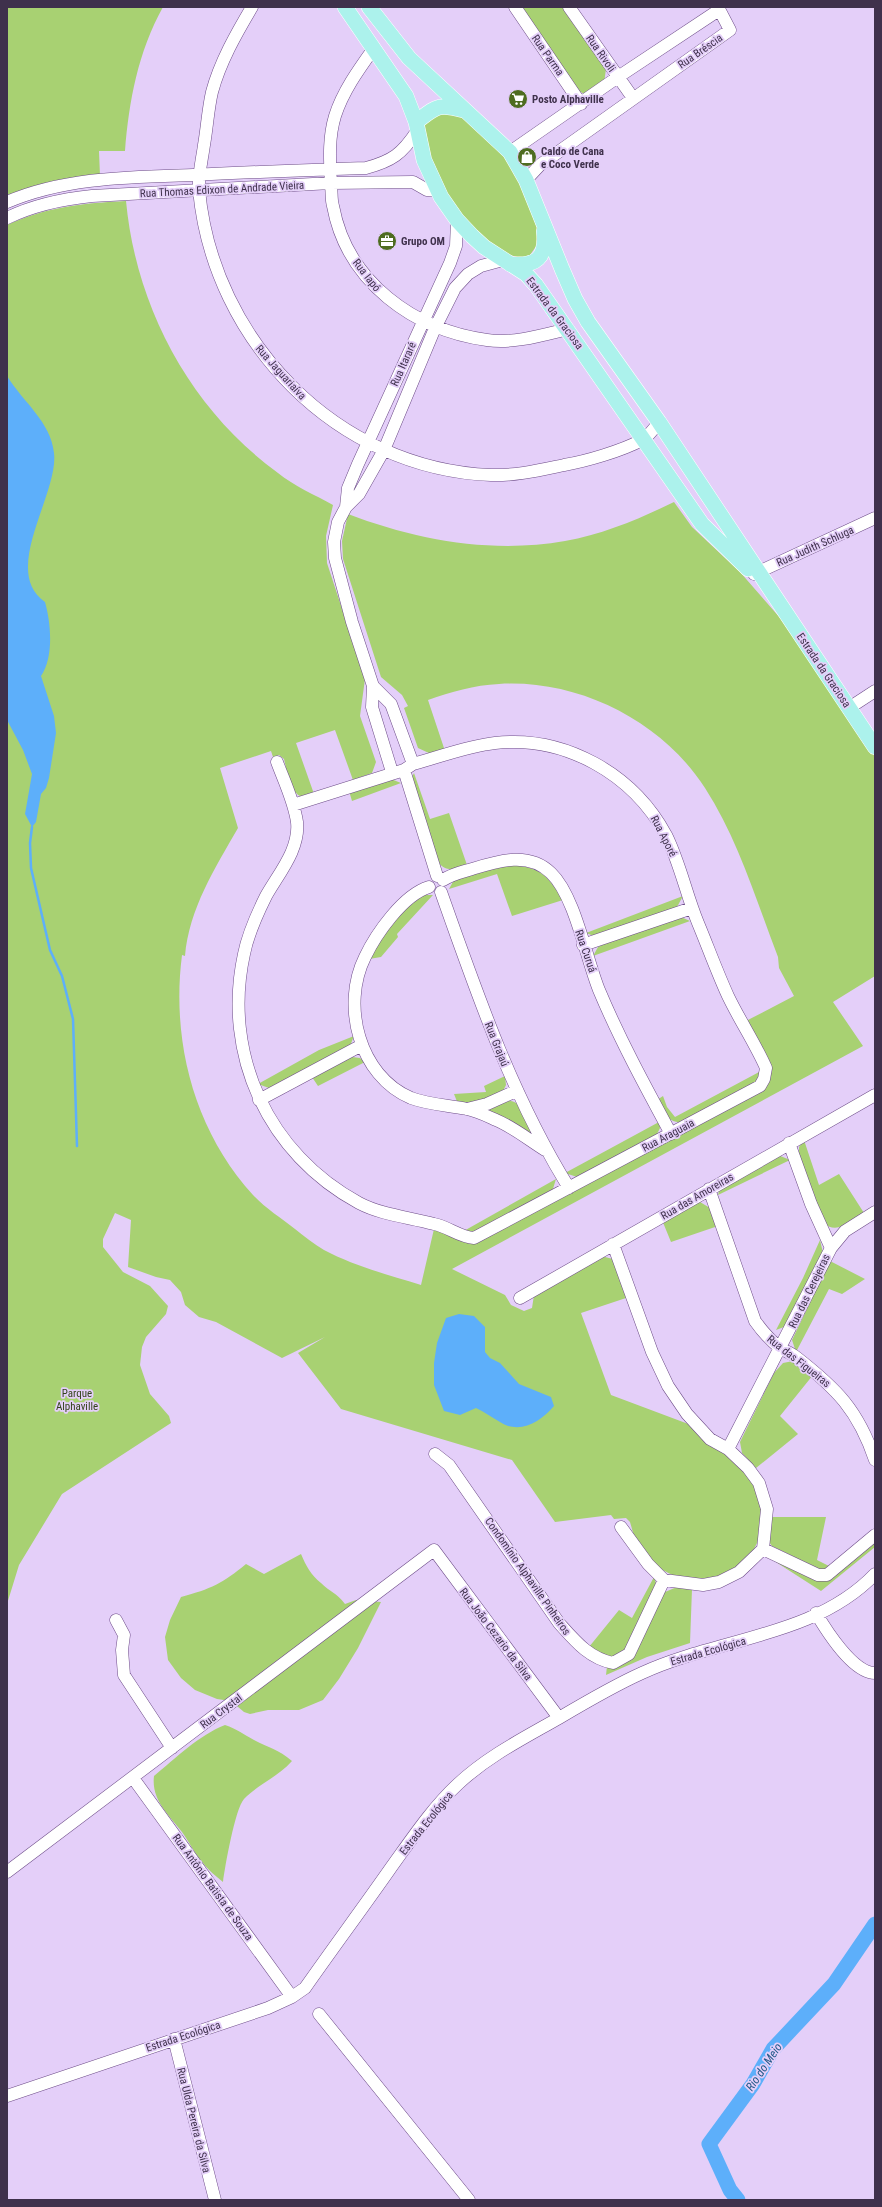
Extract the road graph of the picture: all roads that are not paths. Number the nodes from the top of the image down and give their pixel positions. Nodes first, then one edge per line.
1 (252, 7) edge
2 (345, 7) edge
3 (369, 7) edge
4 (515, 7) edge
5 (569, 7) edge
6 (718, 8) edge
7 (374, 48) junction
8 (618, 77) junction
9 (634, 98) junction
10 (581, 104) junction
11 (466, 110) junction
12 (416, 126) junction
13 (510, 152) junction
14 (329, 169) junction
15 (199, 174) junction
16 (526, 180) junction
17 (331, 183) junction
18 (200, 190) junction
19 (438, 191) junction
20 (7, 202) edge
21 (7, 218) edge
22 (457, 220) junction
23 (543, 222) junction
24 (506, 262) junction
25 (422, 321) junction
26 (435, 328) junction
27 (568, 329) junction
28 (659, 422) junction
29 (642, 440) junction
30 (369, 442) junction
31 (384, 450) junction
32 (346, 507) junction
33 (875, 518) edge
34 (756, 573) junction
35 (373, 686) junction
36 (875, 691) edge
37 (849, 708) junction
38 (875, 747) edge
39 (278, 762) dead end
40 (408, 767) junction
41 (392, 772) junction
42 (293, 805) junction
43 (440, 878) junction
44 (429, 887) junction
45 (441, 892) junction
46 (692, 908) junction
47 (583, 945) junction
48 (362, 1045) junction
49 (764, 1079) joint
50 (516, 1092) junction
51 (875, 1095) edge
52 (259, 1100) junction
53 (467, 1109) junction
54 (671, 1134) junction
55 (789, 1143) junction
56 (545, 1150) junction
57 (569, 1188) junction
58 (709, 1189) junction
59 (875, 1212) edge
60 (613, 1244) junction
61 (830, 1248) junction
62 (520, 1298) dead end
63 (781, 1348) junction
64 (728, 1449) junction
65 (435, 1454) dead end
66 (875, 1460) edge
67 (621, 1527) dead end
68 (875, 1535) edge
69 (762, 1549) junction
70 (434, 1550) joint
71 (875, 1574) edge
72 (664, 1580) junction
73 (816, 1613) junction
74 (116, 1620) dead end
75 (875, 1673) edge
76 (559, 1718) junction
77 (172, 1748) junction
78 (133, 1778) junction
79 (7, 1872) edge
80 (292, 1996) junction
81 (318, 2014) dead end
82 (174, 2039) junction
83 (7, 2096) edge
84 (464, 2198) edge
85 (215, 2200) edge

1 - 15 street, Rua Jaguariaíva
2 - 7 main road, Estrada da Graciosa
3 - 11 main road, Estrada da Graciosa
4 - 10 street, Rua Parma
5 - 8 street, Rua Rivoli
6 - 8 street, Rua Bréscia
6 - 9 street, Rua Bréscia
7 - 12 main road, Estrada da Graciosa
7 - 14 street, Rua Iapó
8 - 9 street, Rua Rivoli
8 - 10 street, Rua Bréscia
9 - 16 street, Rua Bréscia
10 - 13 street, Rua Bréscia
11 - 12 main road
11 - 13 main road, Estrada da Graciosa
12 - 14 street, Rua Thomas Edixon de Andrade Vieira
12 - 19 main road, Estrada da Graciosa
13 - 16 main road, Estrada da Graciosa
14 - 15 street, Rua Thomas Edixon de Andrade Vieira
14 - 17 street, Rua Iapó
15 - 18 street, Rua Jaguariaíva
15 - 20 street, Rua Thomas Edixon de Andrade Vieira
16 - 23 main road, Estrada da Graciosa
17 - 18 street, Rua Thomas Edixon de Andrade Vieira
17 - 19 street, Rua Thomas Edixon de Andrade Vieira
17 - 25 street, Rua Iapó
18 - 21 street, Rua Thomas Edixon de Andrade Vieira
18 - 30 street, Rua Jaguariaíva
19 - 22 main road, Estrada da Graciosa
22 - 24 main road, Estrada da Graciosa
22 - 25 street, Rua Itararé
23 - 24 main road
23 - 28 main road, Estrada da Graciosa
24 - 26 street, Rua Itararé
24 - 27 main road, Estrada da Graciosa
25 - 26 street, Rua Iapó
25 - 30 street, Rua Itararé
26 - 27 street, Rua Iapó
26 - 31 street, Rua Itararé
27 - 29 main road, Estrada da Graciosa
28 - 29 street
28 - 34 main road, Estrada da Graciosa
29 - 31 street, Rua Jaguariaíva
29 - 34 main road, Estrada da Graciosa
30 - 31 street, Rua Jaguariaíva
30 - 32 street, Rua Itararé
31 - 32 street, Rua Itararé
32 - 35 street, Rua Itararé
33 - 34 street, Rua Judith Schluga
34 - 37 main road, Estrada da Graciosa
35 - 40 street
35 - 41 street
36 - 37 street
37 - 38 main road, Estrada da Graciosa
39 - 42 street, Rua Araguaia
40 - 41 street, Rua Aporé
40 - 43 street
40 - 46 street, Rua Aporé
41 - 42 street, Rua Aporé
42 - 52 street, Rua Araguaia
43 - 44 street
43 - 45 street
43 - 47 street, Rua Curuá
44 - 45 street
44 - 48 street
45 - 50 street, Rua Grajaú
46 - 47 street
46 - 49 street, Rua Aporé
47 - 54 street, Rua Curuá
48 - 52 street
48 - 53 street
49 - 54 street, Rua Araguaia
50 - 53 street
50 - 56 street, Rua Grajaú
51 - 55 street, Rua das Amoreiras
52 - 57 street, Rua Araguaia
53 - 56 street
54 - 57 street, Rua Araguaia
55 - 58 street, Rua das Amoreiras
55 - 61 street
56 - 57 street, Rua Grajaú
58 - 60 street, Rua das Amoreiras
58 - 63 street, Rua das Figueiras
59 - 61 street, Rua das Cerejeiras
60 - 62 street, Rua das Amoreiras
60 - 64 street
61 - 63 street, Rua das Cerejeiras
63 - 64 street, Rua das Cerejeiras
63 - 66 street, Rua das Figueiras
64 - 69 street
65 - 72 street, Condomínio Alphaville Pinheiros
67 - 72 street
68 - 69 street
69 - 72 street
70 - 76 street, Rua João Cezario da Silva
70 - 77 street, Rua Crystal
71 - 73 street, Estrada Ecológica
73 - 75 street
73 - 76 street, Estrada Ecológica
74 - 77 street
76 - 80 street, Estrada Ecológica
77 - 78 street, Rua Crystal
78 - 79 street, Rua Crystal
78 - 80 street, Rua Antônio Batista de Souza
80 - 82 street, Estrada Ecológica
81 - 84 street
82 - 83 street, Estrada Ecológica
82 - 85 street, Rua Ulda Pereira da Silva

